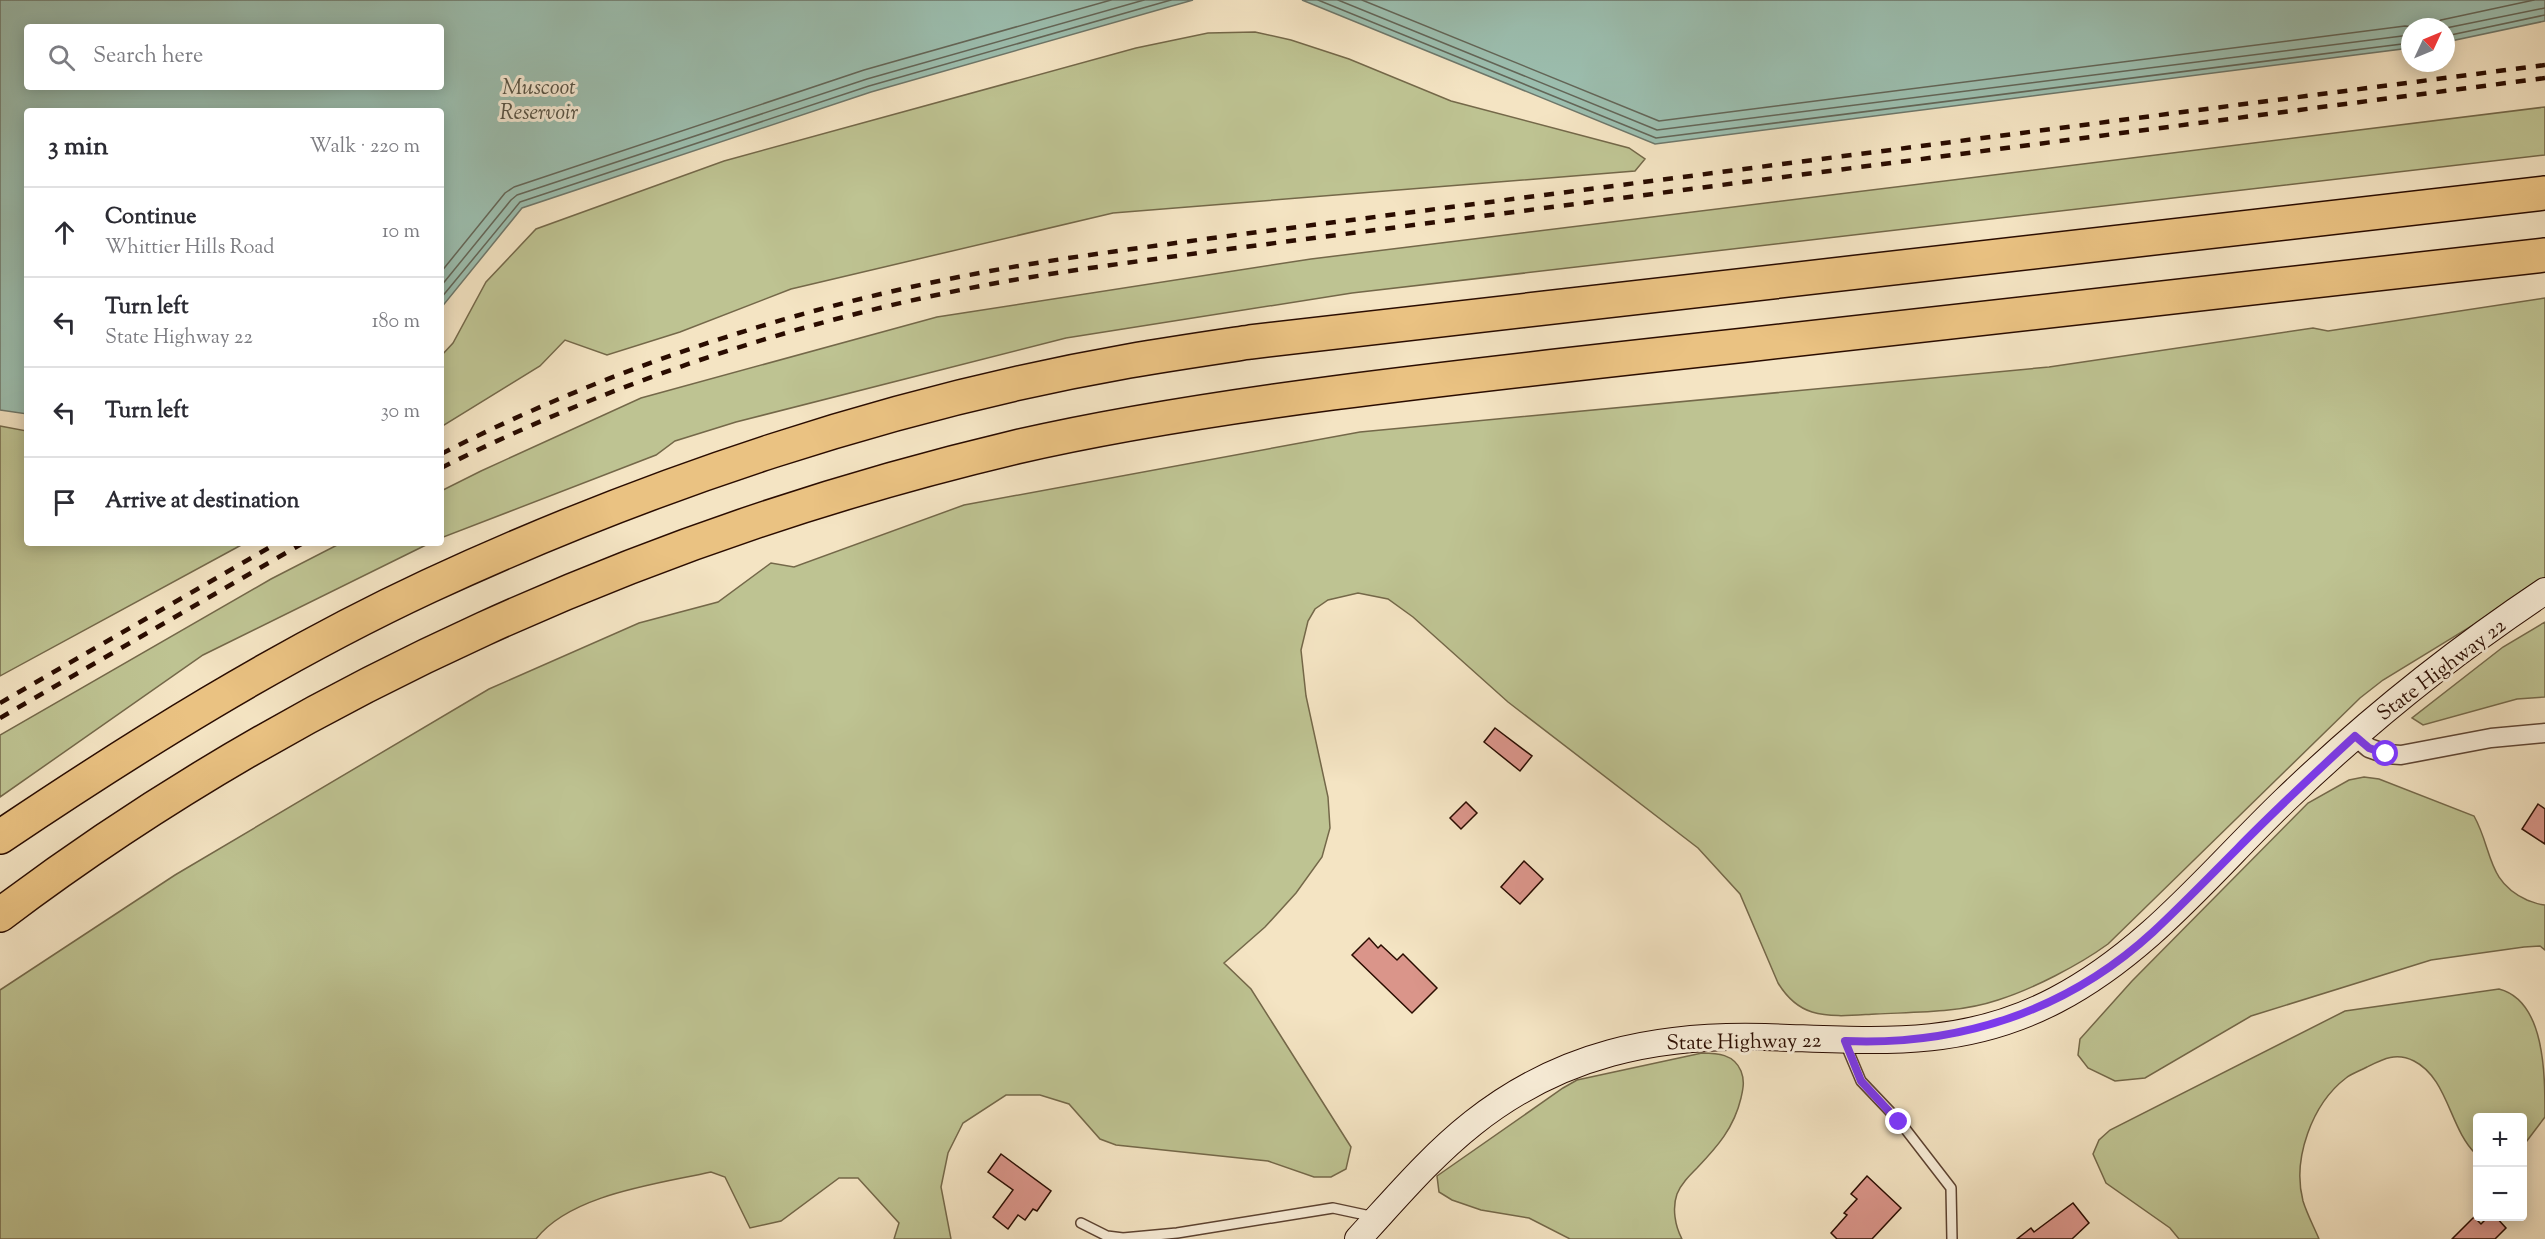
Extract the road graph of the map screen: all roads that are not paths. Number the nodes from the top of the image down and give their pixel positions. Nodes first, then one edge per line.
1 (2545, 194) edge
2 (2545, 255) edge
3 (2545, 591) edge
4 (2545, 733) edge
5 (2355, 736) junction
6 (0, 837) edge
7 (0, 915) edge
8 (1845, 1041) junction
9 (1377, 1218) junction
10 (1081, 1223) dead end
11 (1358, 1239) edge
12 (1952, 1239) edge

1 - 6 highway
2 - 7 highway
3 - 5 main road, State Highway 22
4 - 5 street
5 - 8 main road, State Highway 22
8 - 9 main road, State Highway 22
8 - 12 lane
9 - 10 lane
9 - 11 main road, State Highway 22

